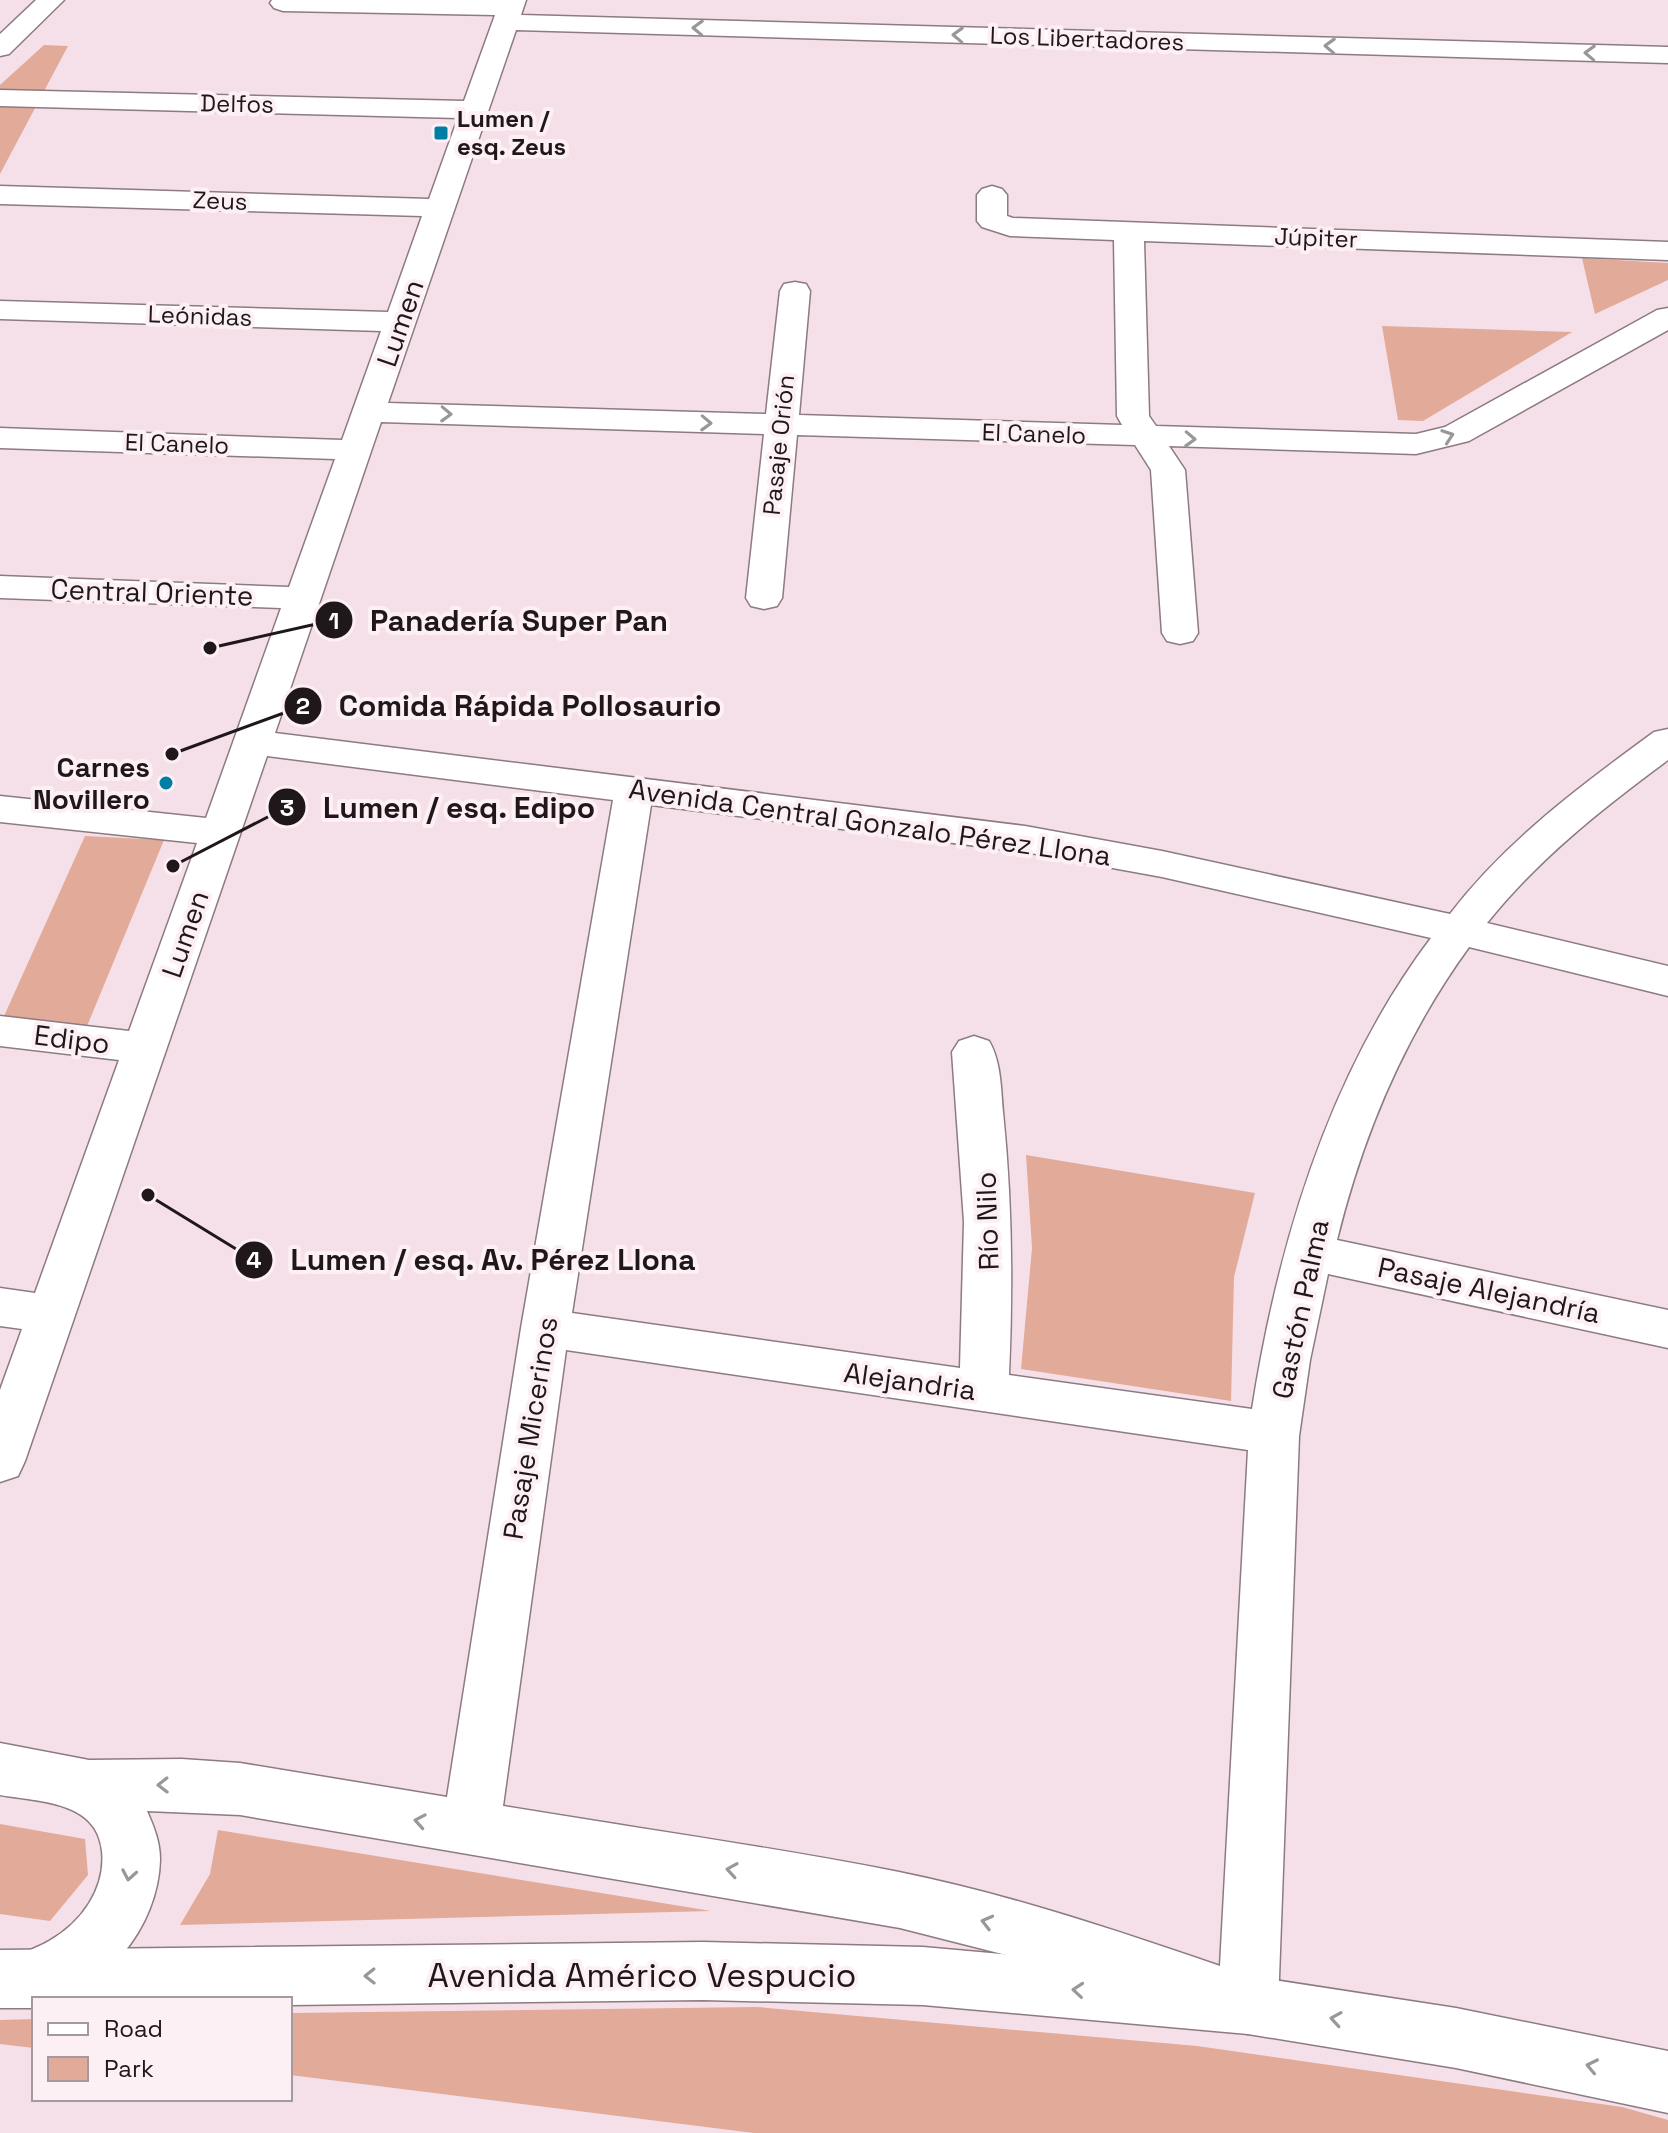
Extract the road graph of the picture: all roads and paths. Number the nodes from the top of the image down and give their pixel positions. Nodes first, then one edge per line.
1 (51, 0) edge
2 (283, 3) dead end
3 (509, 10) edge
4 (0, 48) edge
5 (1668, 55) edge
6 (0, 98) edge
7 (474, 110) junction
8 (0, 195) edge
9 (992, 195) dead end
10 (440, 208) junction
11 (1129, 232) junction
12 (1668, 251) edge
13 (795, 291) dead end
14 (0, 310) edge
15 (1668, 317) edge
16 (400, 322) junction
17 (368, 412) junction
18 (781, 425) junction
19 (1147, 437) junction
20 (0, 438) edge
21 (355, 450) junction
22 (0, 587) edge
23 (303, 598) junction
24 (764, 598) dead end
25 (1180, 633) dead end
26 (1668, 741) edge
27 (253, 742) junction
28 (634, 790) junction
29 (0, 809) edge
30 (221, 833) junction
31 (1456, 931) junction
32 (1668, 981) edge
33 (0, 1031) edge
34 (145, 1048) junction
35 (974, 1052) dead end
36 (1309, 1252) junction
37 (0, 1307) edge
38 (51, 1314) junction
39 (545, 1328) junction
40 (1668, 1329) edge
41 (983, 1391) junction
42 (1275, 1433) junction
43 (0, 1461) edge
44 (0, 1769) edge
45 (89, 1786) junction
46 (471, 1829) junction
47 (17, 1979) edge
48 (1248, 2005) junction
49 (1668, 2082) edge

1 - 4 street
2 - 3 street, Los Libertadores
5 -> 3 street, Los Libertadores
3 - 7 street, Lumen
6 - 7 street, Delfos
7 - 10 street, Lumen
8 - 10 street, Zeus
9 - 11 street, Júpiter
10 - 16 street, Lumen
11 - 12 street, Júpiter
11 - 19 street
13 - 18 street, Pasaje Orión
14 - 16 street, Leónidas
19 -> 15 street, El Canelo
16 - 17 street, Lumen
17 -> 18 street, El Canelo
17 - 21 street, Lumen
18 - 19 street, El Canelo
18 - 24 street, Pasaje Orión
19 - 25 street
20 - 21 street, El Canelo
21 - 23 street, Lumen
22 - 23 street, Central Oriente
23 - 27 street, Lumen
26 - 31 street, Gastón Palma
27 - 28 street, Avenida Central Gonzalo Pérez Llona
27 - 30 street, Lumen
28 - 31 street, Avenida Central Gonzalo Pérez Llona
28 - 39 street, Pasaje Micerinos
29 - 30 street
30 - 34 street, Lumen
31 - 32 street, Avenida Central Gonzalo Pérez Llona
31 - 36 street, Gastón Palma
33 - 34 street, Edipo
34 - 38 street, Lumen
35 - 41 street, Río Nilo
36 - 40 street, Pasaje Alejandría
36 - 42 street, Gastón Palma
37 - 38 street
38 - 43 street, Lumen
39 - 41 street, Alejandria
39 - 46 street, Pasaje Micerinos
41 - 42 street, Alejandria
42 - 48 street, Gastón Palma
44 - 45 street, Avenida Américo Vespucio
46 -> 45 street, Avenida Américo Vespucio
45 -> 47 street, Avenida Américo Vespucio
48 -> 46 street, Avenida Américo Vespucio
48 -> 47 street, Avenida Américo Vespucio
49 -> 48 street, Avenida Américo Vespucio

